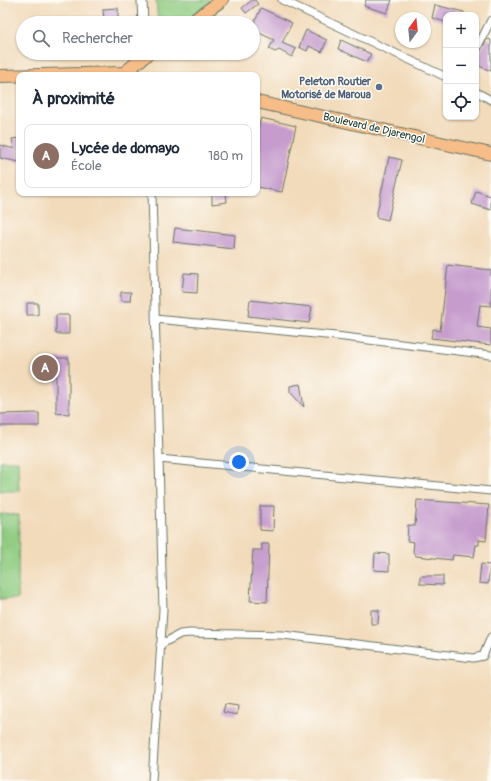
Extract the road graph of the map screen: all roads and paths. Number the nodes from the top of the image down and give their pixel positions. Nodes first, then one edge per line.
1 (142, 0) edge
2 (222, 0) edge
3 (282, 0) edge
4 (143, 16) edge
5 (200, 16) edge
6 (491, 20) edge
7 (477, 48) edge
8 (139, 60) edge
9 (125, 72) edge
10 (0, 76) edge
11 (16, 76) edge
12 (443, 76) edge
13 (479, 94) edge
14 (491, 100) edge
15 (260, 103) edge
16 (491, 154) edge
17 (152, 196) edge
18 (155, 319) junction
19 (491, 355) edge
20 (159, 459) junction
21 (491, 492) edge
22 (491, 637) edge
23 (160, 645) junction
24 (152, 781) edge

1 - 4 street
2 - 5 main road
3 - 12 street
6 - 7 street
8 - 9 main road
10 - 11 main road
13 - 14 street
15 - 16 main road, Boulevard de Djarengol
17 - 18 street
18 - 19 street
18 - 20 street
20 - 21 street
20 - 23 street
22 - 23 street
23 - 24 street

